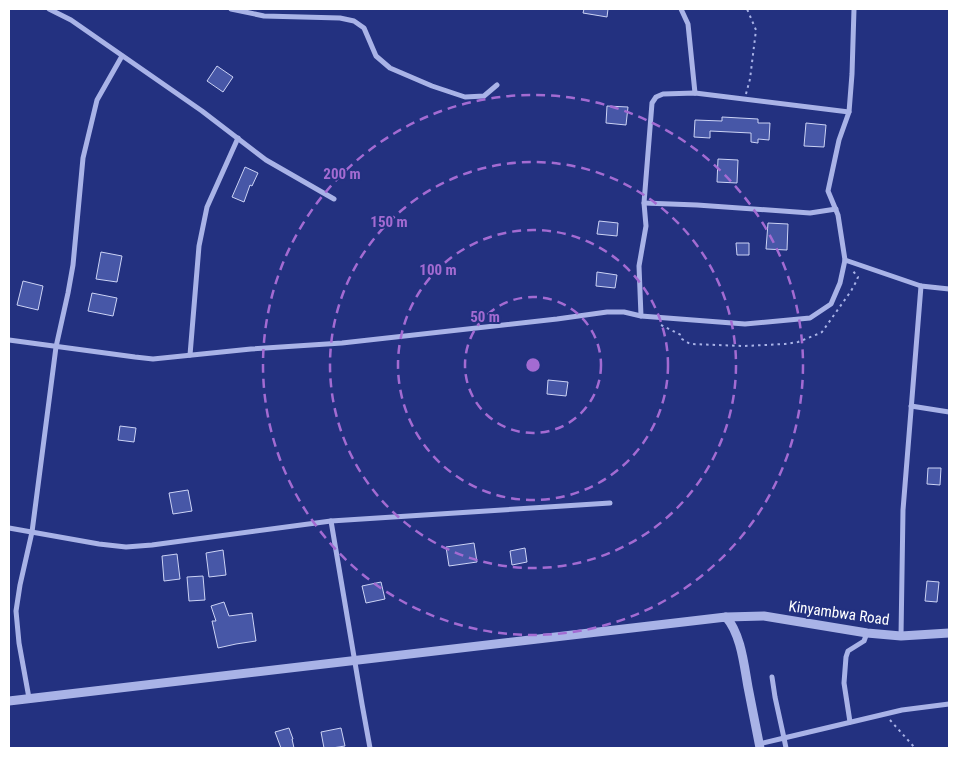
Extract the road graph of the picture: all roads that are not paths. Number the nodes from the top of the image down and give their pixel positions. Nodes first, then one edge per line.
1 (49, 9) edge
2 (231, 9) edge
3 (681, 9) edge
4 (854, 9) edge
5 (122, 56) junction
6 (497, 85) dead end
7 (696, 93) junction
8 (849, 112) junction
9 (238, 138) junction
10 (334, 199) dead end
11 (644, 202) junction
12 (836, 209) junction
13 (845, 260) junction
14 (921, 286) junction
15 (949, 289) edge
16 (641, 316) junction
17 (9, 340) edge
18 (56, 347) junction
19 (190, 355) junction
20 (911, 406) junction
21 (949, 412) edge
22 (610, 503) dead end
23 (331, 521) junction
24 (9, 528) edge
25 (32, 532) junction
26 (726, 617) junction
27 (868, 633) junction
28 (949, 633) edge
29 (901, 636) junction
30 (355, 660) junction
31 (772, 676) dead end
32 (29, 698) junction
33 (9, 701) edge
34 (949, 704) edge
35 (850, 722) junction
36 (784, 738) junction
37 (759, 746) edge
38 (370, 748) edge
39 (786, 748) edge

1 - 5 street
2 - 6 street
3 - 7 street
4 - 8 street
5 - 9 street
5 - 18 street
7 - 8 street
7 - 11 street
8 - 12 street
9 - 10 street
9 - 19 street
11 - 12 street
11 - 16 street
12 - 13 street
13 - 14 street
13 - 16 street
14 - 15 street
14 - 20 street
16 - 19 street
17 - 18 street
18 - 19 street
18 - 25 street
20 - 21 street
20 - 29 street
22 - 23 street
23 - 25 street
23 - 30 street
24 - 25 street
25 - 32 street
26 - 27 street, Kinyambwa Road
26 - 30 street, Kinyambwa Road
26 - 37 street
27 - 29 street, Kinyambwa Road
27 - 35 street
28 - 29 street, Kinyambwa Road
30 - 32 street, Kinyambwa Road
30 - 38 street
31 - 36 street
32 - 33 street, Kinyambwa Road
34 - 35 street
35 - 36 street
36 - 37 street
36 - 39 street

